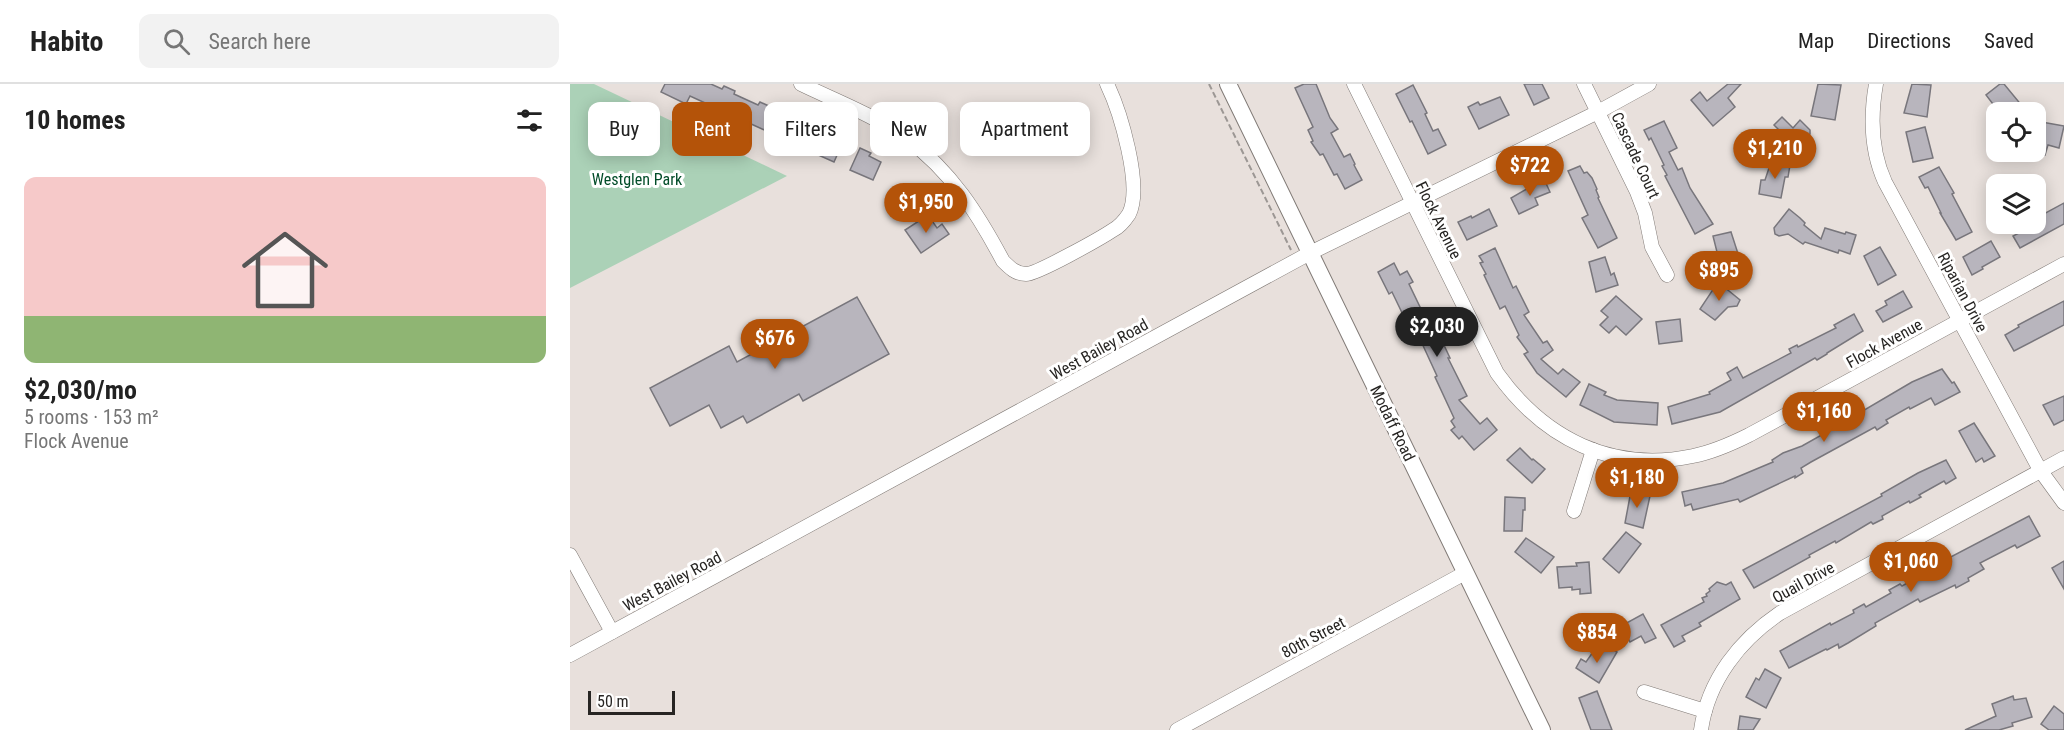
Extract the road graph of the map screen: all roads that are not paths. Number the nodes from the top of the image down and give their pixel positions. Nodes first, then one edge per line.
1 (1107, 84) edge
2 (1228, 84) edge
3 (1354, 84) edge
4 (1584, 84) edge
5 (1649, 84) edge
6 (1876, 84) edge
7 (807, 85) edge
8 (1598, 112) junction
9 (1412, 203) junction
10 (1304, 257) junction
11 (2064, 264) edge
12 (1667, 275) dead end
13 (1959, 320) junction
14 (1593, 450) junction
15 (2064, 458) edge
16 (2040, 470) junction
17 (2064, 503) edge
18 (1574, 511) dead end
19 (570, 555) edge
20 (1465, 573) junction
21 (612, 632) junction
22 (570, 655) edge
23 (1644, 692) dead end
24 (1705, 711) junction
25 (1177, 730) edge
26 (1542, 730) edge
27 (1701, 730) edge

1 - 7 street
2 - 10 street, Modaff Road
3 - 9 street, Flock Avenue
4 - 8 street, Cascade Court
5 - 8 street, West Bailey Road
6 - 13 street, Riparian Drive
8 - 9 street, West Bailey Road
8 - 12 street, Cascade Court
9 - 10 street, West Bailey Road
9 - 14 street, Flock Avenue
10 - 20 street, Modaff Road
10 - 21 street, West Bailey Road
11 - 13 street, Flock Avenue
13 - 14 street, Flock Avenue
13 - 16 street, Riparian Drive
14 - 18 street
15 - 16 street, Quail Drive
16 - 17 street, Riparian Drive
16 - 24 street, Quail Drive
19 - 21 street
20 - 25 street, 80th Street
20 - 26 street, Modaff Road
21 - 22 street, West Bailey Road
23 - 24 street
24 - 27 street, Quail Drive

